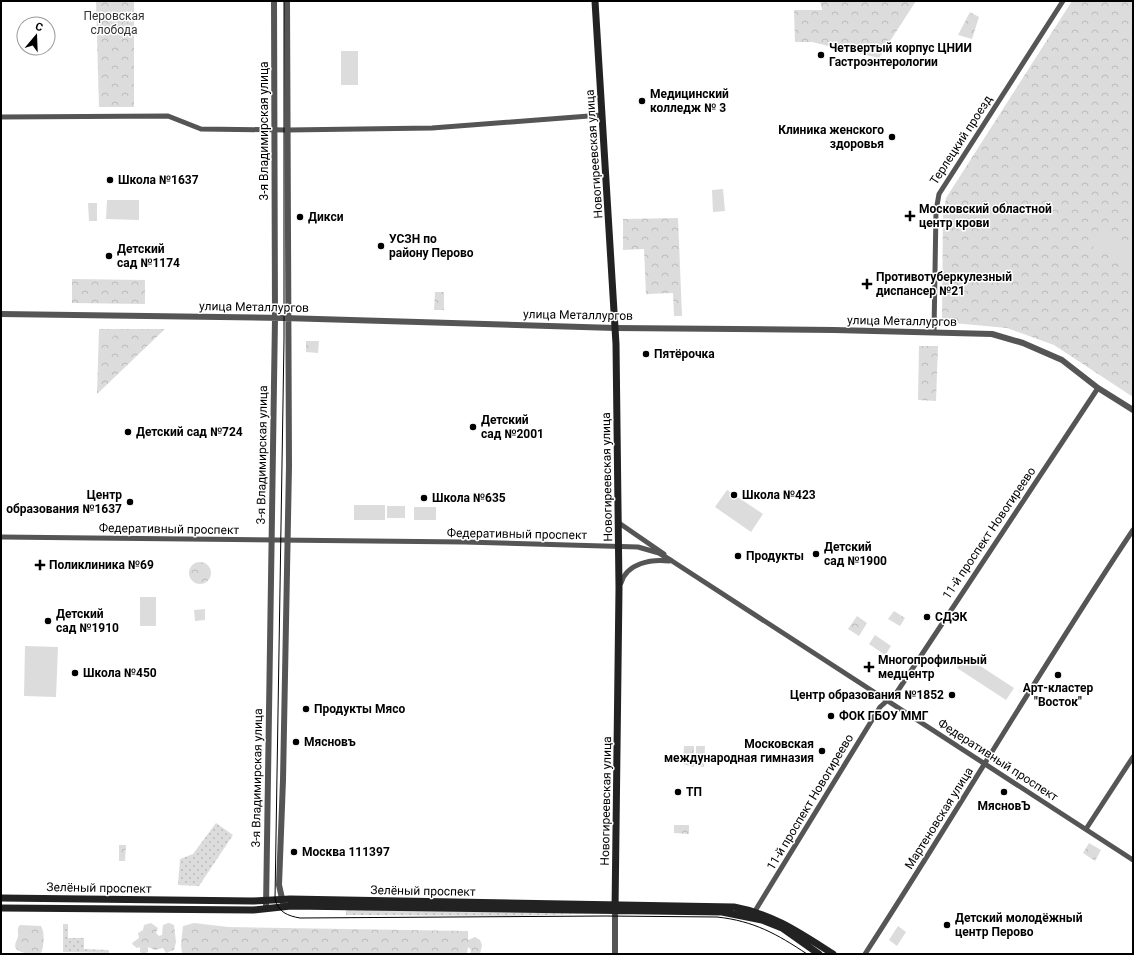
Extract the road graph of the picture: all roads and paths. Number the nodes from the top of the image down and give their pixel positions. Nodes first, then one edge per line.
1 (274, 1) edge
2 (287, 1) edge
3 (595, 1) edge
4 (1063, 1) edge
5 (602, 115) junction
6 (1, 117) edge
7 (275, 130) junction
8 (288, 130) junction
9 (1, 314) edge
10 (275, 318) junction
11 (288, 318) junction
12 (615, 328) junction
13 (934, 332) junction
14 (1098, 388) junction
15 (1133, 410) edge
16 (619, 523) junction
17 (1133, 530) edge
18 (1, 537) edge
19 (272, 540) junction
20 (288, 541) junction
21 (619, 546) junction
22 (672, 561) junction
23 (619, 588) junction
24 (887, 700) junction
25 (1133, 757) edge
26 (985, 764) junction
27 (1086, 829) junction
28 (1133, 860) edge
29 (1, 898) edge
30 (265, 900) junction
31 (283, 902) junction
32 (1, 908) edge
33 (266, 908) junction
34 (615, 908) junction
35 (755, 911) junction
36 (615, 954) edge
37 (819, 954) edge
38 (833, 954) edge
39 (865, 954) edge

1 - 7 street, 3-я Владимирская улица
2 - 8 street, 3-я Владимирская улица
3 - 5 main road, Новогиреевская улица
4 - 13 street, Терлецкий проезд
5 - 8 street
5 - 12 main road, Новогиреевская улица
6 - 7 street
7 - 8 street
7 - 10 street, 3-я Владимирская улица
8 - 11 street, 3-я Владимирская улица
9 - 10 street, улица Металлургов
10 - 11 street, улица Металлургов
10 - 19 street, 3-я Владимирская улица
11 - 12 street, улица Металлургов
11 - 20 street, 3-я Владимирская улица
12 - 13 street, улица Металлургов
12 - 16 main road, Новогиреевская улица
13 - 14 street, улица Металлургов
14 - 15 street, улица Металлургов
14 - 24 street, 11-й проспект Новогиреево
16 - 21 main road, Новогиреевская улица
16 - 22 street
17 - 26 street, Мартеновская улица
18 - 19 street, Федеративный проспект
19 - 20 street, Федеративный проспект
19 - 30 street, 3-я Владимирская улица
20 - 21 street, Федеративный проспект
20 - 31 street, 3-я Владимирская улица
21 - 22 street, Федеративный проспект
21 - 23 main road, Новогиреевская улица
22 - 23 street
22 - 24 street, Федеративный проспект
23 - 34 main road, Новогиреевская улица
24 - 26 street, Федеративный проспект
24 - 35 street, 11-й проспект Новогиреево
25 - 27 street
26 - 27 street, Федеративный проспект
26 - 39 street, Мартеновская улица
27 - 28 street, Федеративный проспект
29 - 30 main road, Зелёный проспект
30 - 31 main road, Зелёный проспект
30 - 33 street, 3-я Владимирская улица
31 - 33 main road, Зелёный проспект
31 - 34 main road, Зелёный проспект
32 - 33 main road, Зелёный проспект
34 - 35 main road, Зелёный проспект
34 - 36 street, Новогиреевская улица
34 - 37 main road, Зелёный проспект
35 - 38 main road, Зелёный проспект

